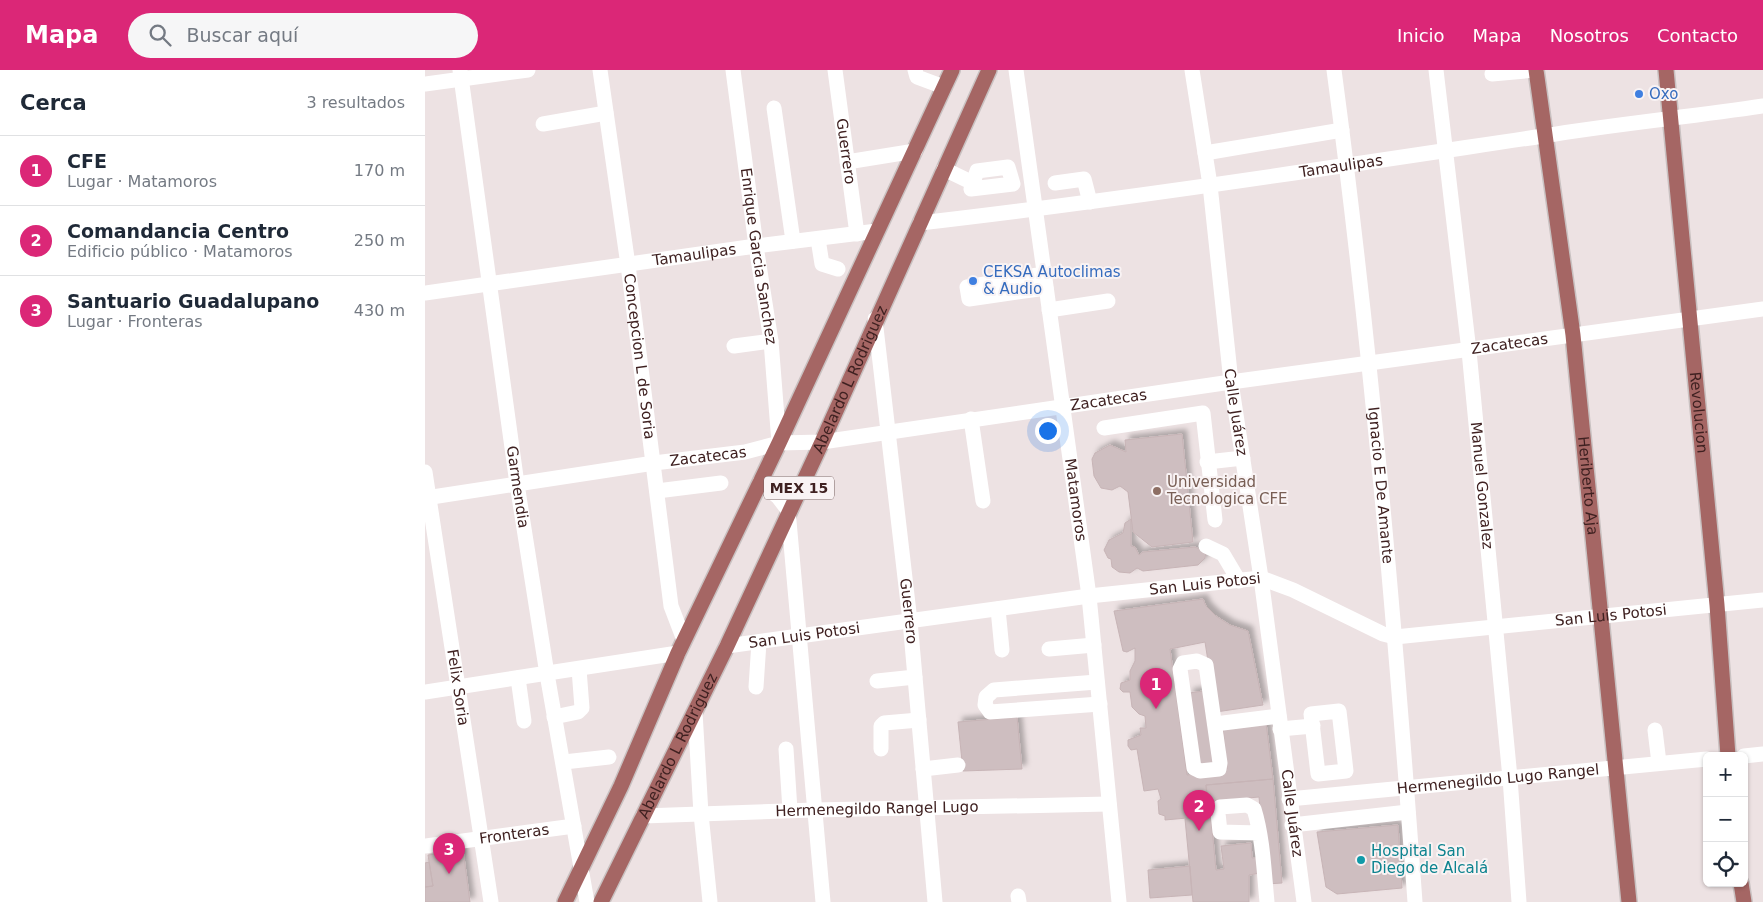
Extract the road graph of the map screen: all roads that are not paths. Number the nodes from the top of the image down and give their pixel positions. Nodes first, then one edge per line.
1 (528, 70) edge
2 (600, 70) edge
3 (733, 70) edge
4 (835, 70) edge
5 (915, 70) edge
6 (952, 70) edge
7 (989, 70) edge
8 (1016, 70) edge
9 (1192, 70) edge
10 (1334, 70) edge
11 (1436, 70) edge
12 (1536, 70) edge
13 (1666, 70) edge
14 (1492, 74) dead end
15 (460, 75) edge
16 (425, 84) edge
17 (944, 87) junction
18 (1763, 106) edge
19 (774, 108) dead end
20 (606, 112) junction
21 (1672, 120) junction
22 (543, 124) dead end
23 (1342, 130) junction
24 (1544, 135) junction
25 (915, 151) junction
26 (1447, 151) junction
27 (1205, 153) junction
28 (847, 162) junction
29 (1347, 166) junction
30 (944, 169) junction
31 (1055, 183) dead end
32 (1210, 185) junction
33 (1090, 202) junction
34 (1035, 210) junction
35 (1008, 213) junction
36 (920, 223) junction
37 (877, 232) junction
38 (857, 234) junction
39 (818, 238) junction
40 (793, 242) junction
41 (756, 246) junction
42 (628, 265) junction
43 (838, 269) dead end
44 (490, 283) junction
45 (425, 293) edge
46 (1108, 301) dead end
47 (1763, 309) edge
48 (1049, 310) junction
49 (875, 319) junction
50 (1689, 319) junction
51 (1573, 335) junction
52 (771, 341) junction
53 (734, 346) dead end
54 (1469, 350) junction
55 (1369, 363) junction
56 (1231, 382) junction
57 (1062, 406) junction
58 (971, 420) junction
59 (1104, 428) dead end
60 (887, 432) junction
61 (779, 442) junction
62 (822, 442) junction
63 (1243, 458) junction
64 (1207, 462) junction
65 (654, 463) junction
66 (425, 472) edge
67 (760, 482) junction
68 (721, 483) dead end
69 (517, 484) junction
70 (657, 491) junction
71 (427, 497) edge
72 (983, 501) dead end
73 (789, 510) junction
74 (1215, 520) dead end
75 (1206, 546) dead end
76 (1261, 578) junction
77 (1239, 581) junction
78 (1089, 596) junction
79 (1763, 600) edge
80 (1717, 605) junction
81 (997, 609) junction
82 (1601, 618) junction
83 (910, 621) junction
84 (1496, 628) junction
85 (801, 636) junction
86 (1395, 636) junction
87 (759, 642) junction
88 (1094, 645) junction
89 (681, 646) junction
90 (727, 646) junction
91 (1049, 649) dead end
92 (1002, 650) dead end
93 (579, 669) junction
94 (547, 674) junction
95 (915, 677) junction
96 (518, 678) junction
97 (877, 681) dead end
98 (1097, 682) junction
99 (756, 686) dead end
100 (457, 687) junction
101 (425, 692) edge
102 (1100, 704) junction
103 (695, 712) junction
104 (554, 717) junction
105 (919, 720) junction
106 (524, 721) dead end
107 (1279, 723) junction
108 (1215, 724) junction
109 (1313, 726) dead end
110 (1655, 730) dead end
111 (786, 750) dead end
112 (881, 750) dead end
113 (1727, 752) edge
114 (1763, 754) edge
115 (1748, 756) edge
116 (609, 757) dead end
117 (1703, 760) edge
118 (564, 762) junction
119 (1659, 763) junction
120 (959, 765) dead end
121 (1615, 767) junction
122 (923, 769) junction
123 (1510, 778) junction
124 (1406, 788) junction
125 (1289, 799) junction
126 (1109, 804) junction
127 (927, 809) junction
128 (791, 810) junction
129 (814, 810) junction
130 (1408, 812) junction
131 (701, 814) junction
132 (643, 816) junction
133 (1293, 824) junction
134 (574, 826) junction
135 (1259, 833) dead end
136 (481, 838) junction
137 (425, 846) edge
138 (581, 867) junction
139 (1741, 887) edge
140 (606, 899) edge
141 (491, 902) edge
142 (565, 902) edge
143 (587, 902) edge
144 (710, 902) edge
145 (823, 902) edge
146 (935, 902) edge
147 (1119, 902) edge
148 (1267, 902) edge
149 (1304, 902) edge
150 (1415, 902) edge
151 (1519, 902) edge
152 (1629, 902) edge
153 (1743, 902) edge

1 - 15 street
2 - 20 street, Concepcion L de Soria
3 - 41 street, Enrique Garcia Sanchez
4 - 28 street, Guerrero
5 - 17 street
6 - 17 main road, MEX 15
7 - 30 main road, Abelardo L Rodriguez / MEX 15
8 - 34 street, Matamoros
9 - 27 street, Calle Juárez
10 - 23 street, Ignacio E De Amante
11 - 26 street, Manuel Gonzalez
12 - 14 street
12 - 24 main road, Heriberto Aja
13 - 21 main road, Revolucion
15 - 16 street
15 - 44 street, Garmendia
17 - 25 main road, MEX 15
18 - 21 street, Tamaulipas
19 - 40 street
20 - 22 street
20 - 42 street, Concepcion L de Soria
21 - 24 street, Tamaulipas
21 - 50 main road, Revolucion
23 - 27 street
23 - 29 street, Ignacio E De Amante
24 - 26 street, Tamaulipas
24 - 51 main road, Heriberto Aja
25 - 28 street
25 - 37 main road, MEX 15
26 - 29 street, Tamaulipas
26 - 54 street, Manuel Gonzalez
27 - 32 street, Calle Juárez
28 - 38 street, Guerrero
29 - 32 street, Tamaulipas
29 - 55 street, Ignacio E De Amante
30 - 35 street
30 - 36 main road, Abelardo L Rodriguez / MEX 15
31 - 33 street
32 - 33 street, Tamaulipas
32 - 56 street, Calle Juárez
33 - 34 street, Tamaulipas
34 - 35 street, Tamaulipas
34 - 48 street, Matamoros
35 - 36 street, Tamaulipas
36 - 49 main road, Abelardo L Rodriguez / MEX 15
37 - 38 street, Tamaulipas
37 - 61 main road, MEX 15
38 - 39 street, Tamaulipas
39 - 40 street, Tamaulipas
39 - 43 street
40 - 41 street, Tamaulipas
41 - 42 street, Tamaulipas
41 - 52 street, Enrique Garcia Sanchez
42 - 44 street, Tamaulipas
42 - 65 street, Concepcion L de Soria
44 - 45 street, Tamaulipas
44 - 69 street, Garmendia
46 - 48 street
47 - 50 street, Zacatecas
48 - 57 street, Matamoros
49 - 60 street, Guerrero
49 - 62 main road, Abelardo L Rodriguez / MEX 15
50 - 51 street, Zacatecas
50 - 80 main road, Revolucion
51 - 54 street, Zacatecas
51 - 82 main road, Heriberto Aja
52 - 53 street
52 - 61 street, Enrique Garcia Sanchez
54 - 55 street, Zacatecas
54 - 84 street, Manuel Gonzalez
55 - 56 street, Zacatecas
55 - 86 street, Ignacio E De Amante
56 - 57 street, Zacatecas
56 - 63 street, Calle Juárez
57 - 58 street, Zacatecas
57 - 78 street, Matamoros
58 - 60 street, Zacatecas
58 - 72 street
59 - 64 street
60 - 62 street, Zacatecas
60 - 83 street, Guerrero
61 - 62 street, Zacatecas
61 - 65 street, Zacatecas
61 - 67 main road, MEX 15
62 - 73 main road, Abelardo L Rodriguez / MEX 15
63 - 64 street
63 - 76 street, Calle Juárez
64 - 74 street
65 - 69 street, Zacatecas
65 - 70 street, Concepcion L de Soria
66 - 71 street, Felix Soria
67 - 73 street
67 - 89 main road, MEX 15
68 - 70 street
69 - 71 street, Zacatecas
69 - 94 street, Garmendia
70 - 89 street, Concepcion L de Soria
71 - 100 street, Felix Soria
73 - 85 street
73 - 90 main road, Abelardo L Rodriguez / MEX 15
75 - 77 street
76 - 77 street, San Luis Potosi
76 - 86 street, San Luis Potosi
76 - 107 street, Calle Juárez
77 - 78 street, San Luis Potosi
78 - 81 street, San Luis Potosi
78 - 88 street, Matamoros
79 - 80 street, San Luis Potosi
80 - 82 street, San Luis Potosi
80 - 113 main road, Revolucion
81 - 83 street, San Luis Potosi
81 - 92 street
82 - 84 street, San Luis Potosi
82 - 121 main road, Heriberto Aja
83 - 85 street, San Luis Potosi
83 - 95 street, Guerrero
84 - 86 street, San Luis Potosi
84 - 123 street, Manuel Gonzalez
85 - 87 street, San Luis Potosi
85 - 129 street
86 - 124 street, Ignacio E De Amante
87 - 90 street, San Luis Potosi
87 - 99 street
88 - 91 street
88 - 98 street, Matamoros
89 - 93 street
89 - 138 main road, MEX 15
90 - 103 main road, Abelardo L Rodriguez / MEX 15
93 - 94 street
93 - 104 street
94 - 96 street
94 - 104 street, Garmendia
95 - 97 street
95 - 105 street, Guerrero
96 - 100 street
96 - 106 street
98 - 102 street, Matamoros
98 - 102 street
100 - 101 street
100 - 136 street, Felix Soria
102 - 126 street, Matamoros
103 - 131 street
103 - 132 main road, Abelardo L Rodriguez / MEX 15
104 - 118 street, Garmendia
105 - 112 street
105 - 122 street, Guerrero
107 - 108 street
107 - 109 street
107 - 125 street, Calle Juárez
108 - 108 street
110 - 119 street
111 - 128 street
114 - 115 street
116 - 118 street
117 - 119 street, Hermenegildo Lugo Rangel
118 - 134 street, Garmendia
119 - 121 street, Hermenegildo Lugo Rangel
120 - 122 street
121 - 123 street, Hermenegildo Lugo Rangel
121 - 152 main road, Heriberto Aja
122 - 127 street, Guerrero
123 - 124 street, Hermenegildo Lugo Rangel
123 - 151 street, Manuel Gonzalez
124 - 125 street, Hermenegildo Lugo Rangel
124 - 130 street, Ignacio E De Amante
125 - 133 street, Calle Juárez
126 - 127 street, Hermenegildo Rangel Lugo
126 - 147 street, Matamoros
127 - 129 street, Hermenegildo Rangel Lugo
127 - 146 street, Guerrero
128 - 129 street, Hermenegildo Rangel Lugo
128 - 131 street, Hermenegildo Rangel Lugo
129 - 145 street
130 - 133 street
130 - 150 street, Ignacio E De Amante
131 - 132 street, Hermenegildo Rangel Lugo
131 - 144 street
132 - 140 main road, Abelardo L Rodriguez / MEX 15
133 - 149 street, Calle Juárez
134 - 136 street, Fronteras
134 - 138 street, Garmendia
135 - 148 street
136 - 137 street, Fronteras
136 - 141 street, Felix Soria
138 - 142 main road, MEX 15
138 - 143 street, Garmendia
139 - 153 main road

